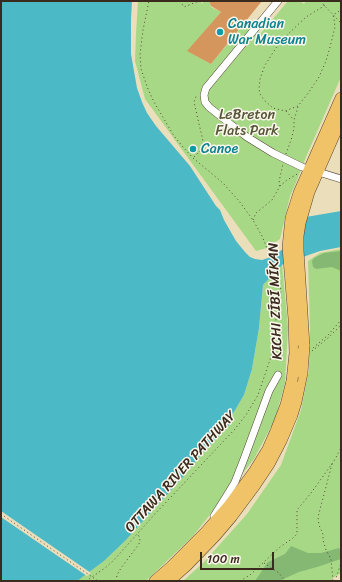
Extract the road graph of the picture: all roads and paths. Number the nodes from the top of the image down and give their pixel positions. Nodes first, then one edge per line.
1 (150, 1) edge
2 (180, 1) edge
3 (199, 1) edge
4 (278, 1) edge
5 (320, 1) edge
6 (325, 1) edge
7 (324, 6) junction
8 (341, 10) edge
9 (333, 15) junction
10 (341, 23) edge
11 (196, 94) dead end
12 (341, 98) edge
13 (298, 106) junction
14 (285, 111) junction
15 (294, 120) junction
16 (341, 120) edge
17 (193, 158) junction
18 (284, 158) junction
19 (309, 172) junction
20 (341, 179) edge
21 (280, 186) junction
22 (253, 220) junction
23 (300, 349) junction
24 (278, 375) dead end
25 (341, 448) edge
26 (332, 463) junction
27 (1, 514) edge
28 (138, 534) junction
29 (198, 541) junction
30 (264, 563) junction
31 (341, 563) edge
32 (244, 578) junction
33 (86, 581) edge
34 (98, 581) edge
35 (116, 581) edge
36 (155, 581) edge
37 (168, 581) edge
38 (240, 581) edge
39 (243, 581) edge
40 (284, 581) edge
41 (334, 581) edge

1 - 17 path, OTTAWA RIVER PATHWAY
2 - 3 path
4 - 18 street
5 - 7 path
6 - 7 path
7 - 9 path
7 - 14 path
8 - 9 path
9 - 10 path
9 - 13 path
11 - 17 path
12 - 19 highway
13 - 14 path
13 - 15 path
14 - 15 path
15 - 18 path
16 - 19 highway
17 - 22 path, OTTAWA RIVER PATHWAY
18 - 19 street
18 - 21 path
19 - 20 street
19 - 21 path
19 - 23 highway, KICHI ZĪBĪ MĪKAN
21 - 22 path
22 - 28 path, OTTAWA RIVER PATHWAY
23 - 29 highway, KICHI ZĪBĪ MĪKAN, bridge
23 - 37 highway, KICHI ZĪBĪ MĪKAN, bridge
24 - 29 street
25 - 26 path
26 - 30 path
26 - 41 path
27 - 34 path, bridge
28 - 33 path, OTTAWA RIVER PATHWAY
28 - 35 path
29 - 36 highway, KICHI ZĪBĪ MĪKAN
30 - 32 path
30 - 40 path
31 - 41 path
32 - 38 path
32 - 39 path

